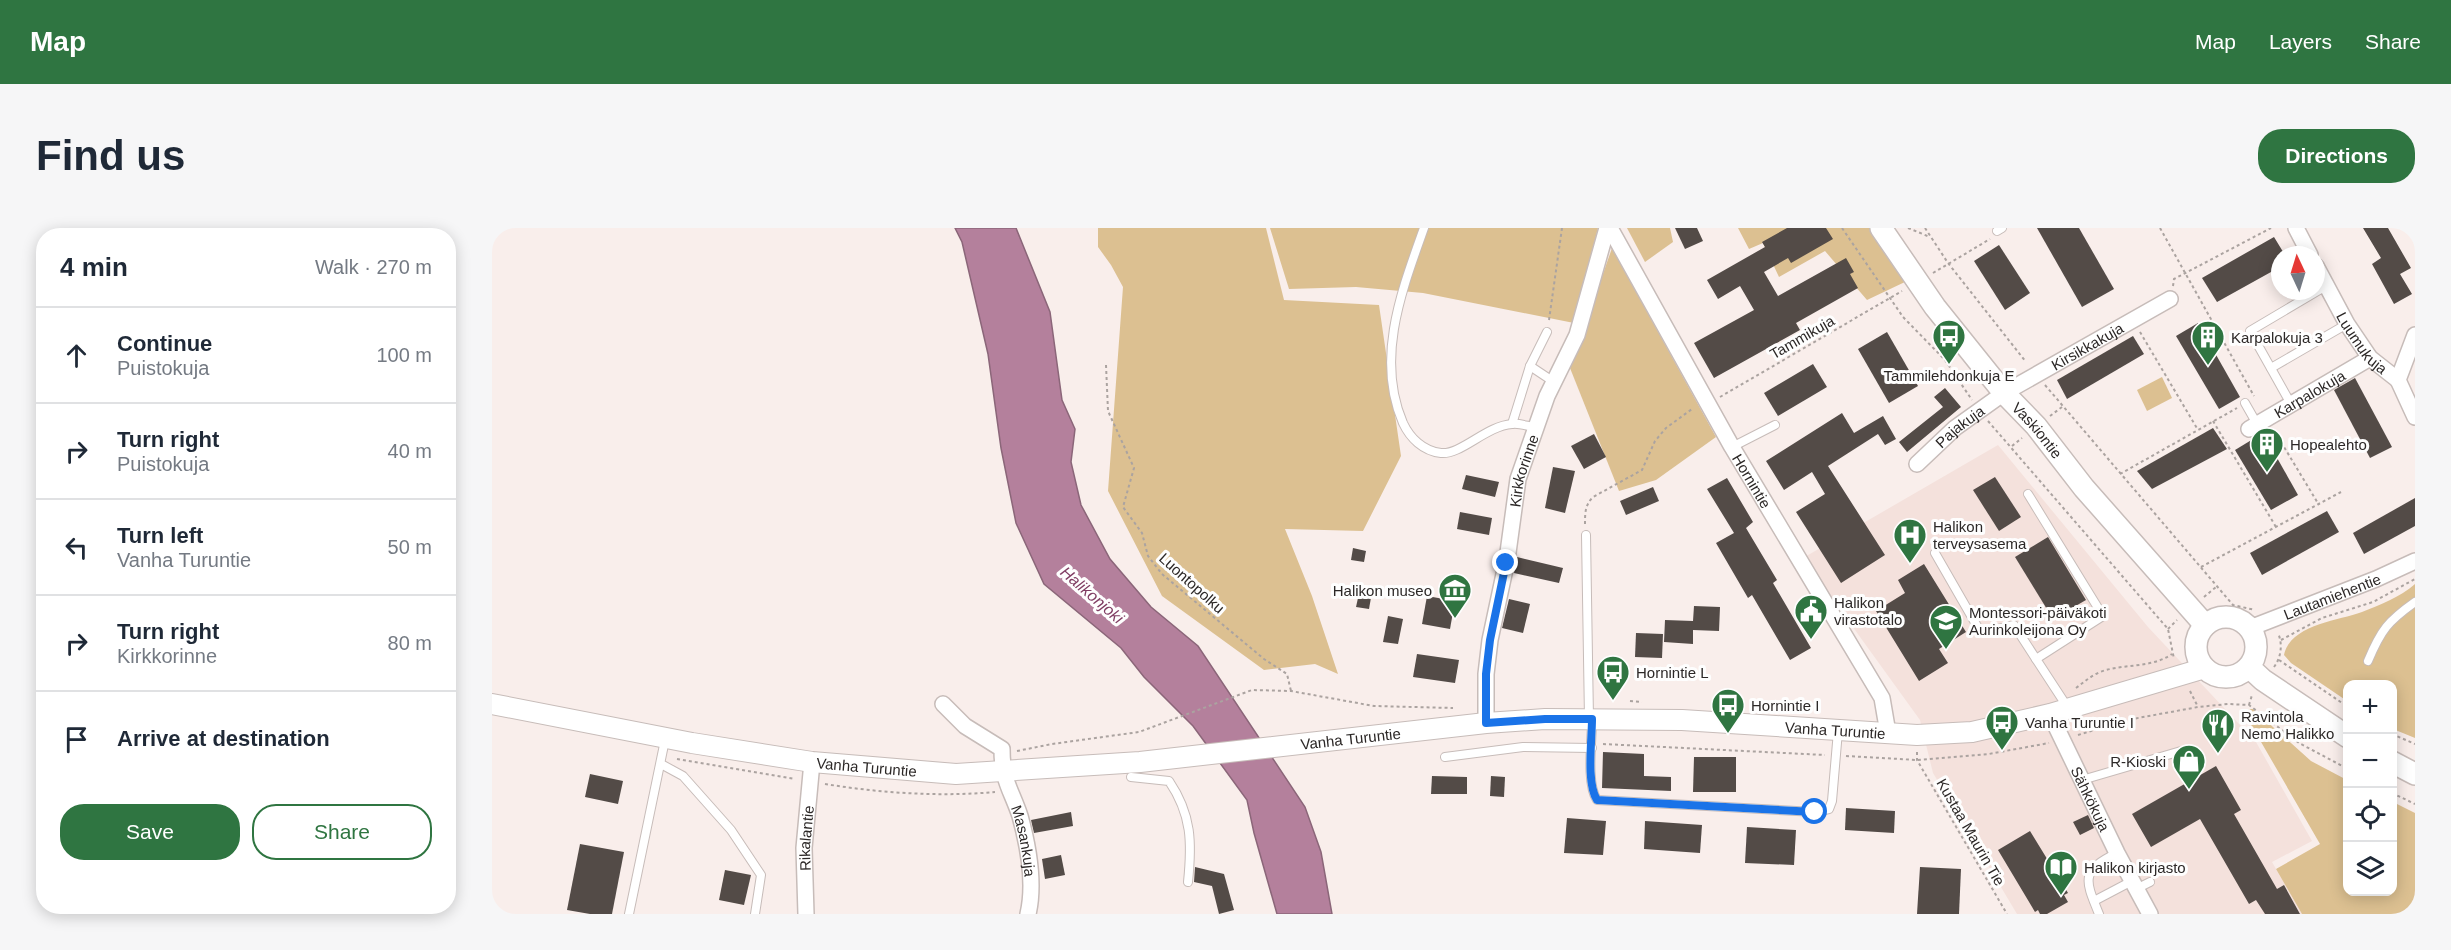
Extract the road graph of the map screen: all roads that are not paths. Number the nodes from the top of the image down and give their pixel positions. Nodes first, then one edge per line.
1 (1424, 228) edge
2 (1609, 228) edge
3 (1881, 228) edge
4 (2296, 228) edge
5 (2305, 246) edge
6 (2326, 286) joint
7 (2170, 299) road end
8 (2347, 324) junction
9 (1547, 332) road end
10 (2415, 335) edge
11 (2370, 358) junction
12 (1530, 366) junction
13 (2271, 368) junction
14 (2398, 380) junction
15 (1554, 382) junction
16 (2004, 393) junction
17 (2245, 403) road end
18 (2291, 404) junction
19 (2415, 417) edge
20 (2258, 423) joint
21 (1512, 424) junction
22 (1775, 425) dead end
23 (1534, 427) junction
24 (1732, 447) junction
25 (1917, 464) dead end
26 (2028, 494) dead end
27 (1586, 535) road end
28 (1935, 553) dead end
29 (2415, 561) edge
30 (2415, 602) edge
31 (2205, 625) junction
32 (2250, 628) junction
33 (2036, 659) junction
34 (2368, 661) dead end
35 (2249, 667) junction
36 (2205, 668) junction
37 (492, 704) edge
38 (944, 704) dead end
39 (2060, 707) junction
40 (1590, 719) junction
41 (1486, 723) junction
42 (1838, 730) junction
43 (1888, 734) junction
44 (2343, 734) edge
45 (666, 738) junction
46 (1592, 746) junction
47 (2181, 751) dead end
48 (1445, 757) dead end
49 (812, 762) junction
50 (662, 764) junction
51 (2397, 765) edge
52 (1136, 769) junction
53 (1002, 771) junction
54 (2415, 774) edge
55 (2082, 780) junction
56 (2117, 853) junction
57 (1188, 882) dead end
58 (2151, 882) dead end
59 (2134, 885) junction
60 (2094, 900) junction
61 (629, 914) edge
62 (755, 914) edge
63 (806, 914) edge
64 (1028, 914) edge
65 (2099, 914) edge
66 (2150, 914) edge

1 - 21 lane
2 - 15 street, Kirkkorinne
2 - 24 street, Hornintie
3 - 16 main road, Vaskiontie
4 - 5 street
6 - 8 street, Luumukuja
6 - 13 lane
7 - 16 street, Kirsikkakuja
8 - 11 street, Luumukuja
8 - 13 lane
9 - 12 lane
10 - 14 street
11 - 14 street, Luumukuja
11 - 18 street, Karpalokuja
12 - 15 lane
12 - 21 lane
13 - 18 lane
14 - 19 street
15 - 23 street, Kirkkorinne
16 - 25 street, Pajakuja
16 - 31 main road, Vaskiontie
17 - 20 lane
18 - 20 street, Karpalokuja
21 - 23 lane
22 - 24 lane
23 - 41 street, Kirkkorinne
24 - 43 street, Hornintie
26 - 33 lane
27 - 40 lane
28 - 33 lane
29 - 32 street, Lautamiehentie
30 - 34 lane
31 - 32 main road
31 - 36 main road
32 - 35 main road
33 - 39 lane
35 - 36 main road
35 - 44 main road
36 - 39 street, Vanha Turuntie
37 - 45 street, Vanha Turuntie
38 - 53 street, Masankuja
39 - 43 street, Vanha Turuntie
39 - 55 street, Sähkökuja
40 - 41 street, Vanha Turuntie
40 - 42 street, Vanha Turuntie
40 - 46 lane
41 - 52 street, Vanha Turuntie
42 - 43 street, Vanha Turuntie
42 - 46 lane
45 - 49 street, Vanha Turuntie
45 - 50 lane
46 - 48 lane
47 - 55 lane
49 - 53 street, Vanha Turuntie
49 - 63 street, Rikalantie
50 - 61 lane
50 - 62 lane
51 - 54 main road
52 - 53 street, Vanha Turuntie
52 - 57 lane
53 - 64 street, Masankuja
55 - 56 street, Sähkökuja
56 - 59 street, Sähkökuja
56 - 60 lane
58 - 59 lane
59 - 60 lane
59 - 66 street, Sähkökuja
60 - 65 lane

